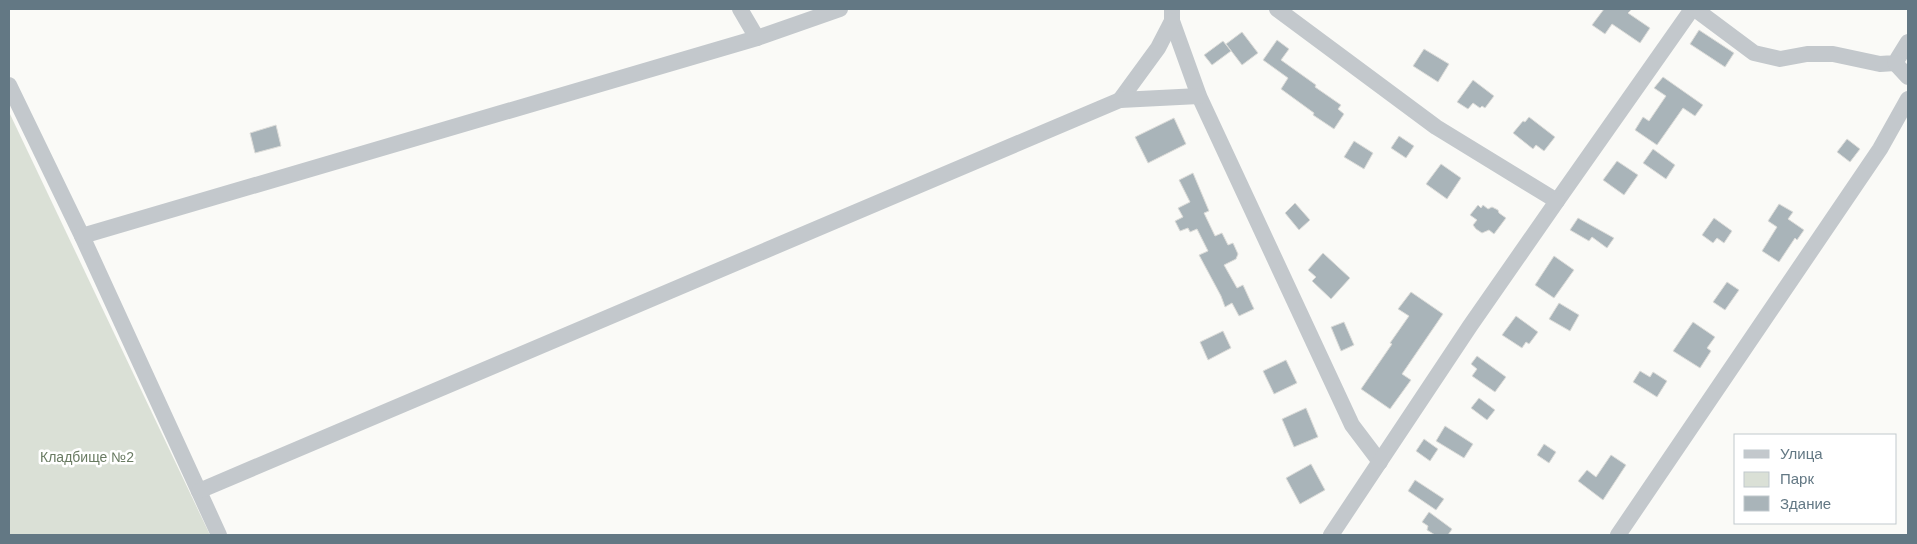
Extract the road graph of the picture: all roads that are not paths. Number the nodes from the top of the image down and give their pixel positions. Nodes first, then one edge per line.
1 (740, 9) edge
2 (840, 9) edge
3 (1277, 9) edge
4 (1693, 9) edge
5 (1172, 15) edge
6 (757, 38) junction
7 (1908, 42) edge
8 (1895, 63) junction
9 (1908, 77) edge
10 (9, 84) edge
11 (1199, 96) junction
12 (1908, 99) edge
13 (1120, 100) junction
14 (1556, 200) junction
15 (82, 236) junction
16 (1380, 462) junction
17 (199, 491) junction
18 (219, 535) edge
19 (1332, 535) edge
20 (1618, 535) edge

1 - 6 street
2 - 6 street
3 - 14 street
4 - 8 street
4 - 14 street
5 - 11 street
5 - 13 street
6 - 15 street
7 - 8 street
8 - 9 street
10 - 15 street
11 - 13 street
11 - 16 street
12 - 20 street
13 - 17 street
14 - 16 street
15 - 17 street
16 - 19 street
17 - 18 street

